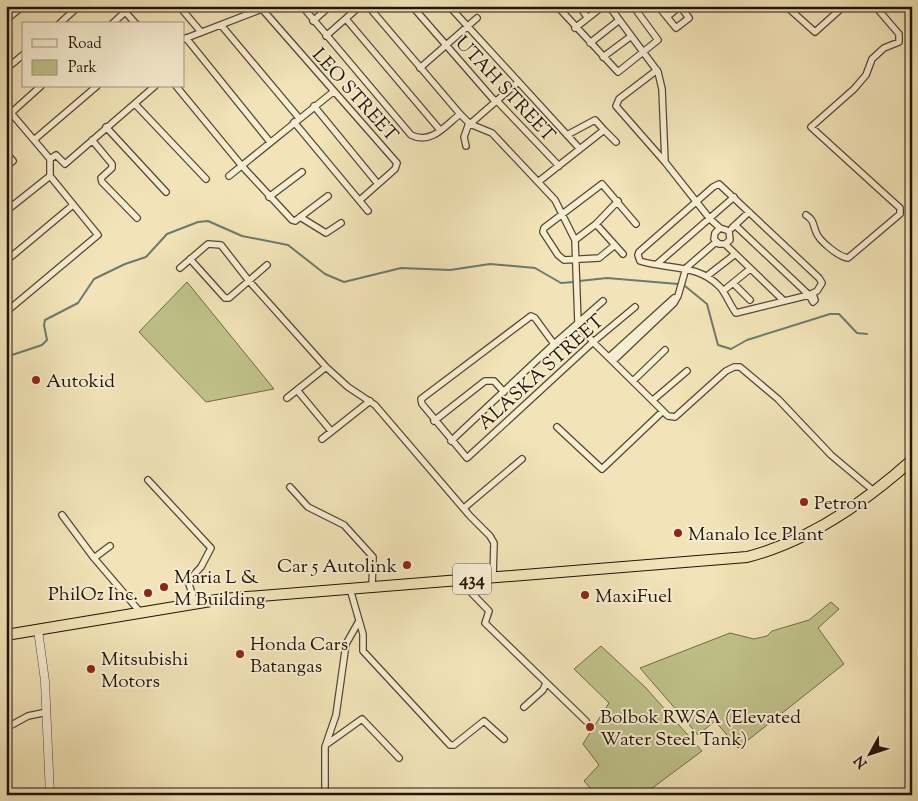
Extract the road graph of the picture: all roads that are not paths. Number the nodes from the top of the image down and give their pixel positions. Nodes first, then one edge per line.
1 (23, 6) edge
2 (79, 6) edge
3 (120, 6) edge
4 (179, 6) edge
5 (302, 6) edge
6 (330, 6) edge
7 (360, 6) edge
8 (368, 6) edge
9 (412, 6) edge
10 (449, 6) edge
11 (557, 6) edge
12 (579, 6) edge
13 (603, 6) edge
14 (609, 6) edge
15 (634, 6) edge
16 (658, 6) edge
17 (680, 6) edge
18 (844, 6) edge
19 (875, 6) edge
20 (790, 7) edge
21 (125, 12) junction
22 (587, 17) junction
23 (667, 17) junction
24 (477, 18) dead end
25 (346, 19) junction
26 (6, 20) edge
27 (618, 20) junction
28 (313, 21) junction
29 (61, 22) edge
30 (114, 22) edge
31 (134, 22) edge
32 (221, 25) junction
33 (467, 27) junction
34 (575, 28) junction
35 (201, 32) junction
36 (326, 36) junction
37 (630, 37) junction
38 (185, 39) edge
39 (590, 43) junction
40 (446, 46) junction
41 (644, 53) junction
42 (22, 56) edge
43 (603, 57) junction
44 (420, 68) junction
45 (6, 69) edge
46 (657, 70) junction
47 (517, 83) junction
48 (39, 88) edge
49 (96, 88) edge
50 (153, 88) edge
51 (178, 88) edge
52 (333, 92) junction
53 (496, 101) junction
54 (136, 104) junction
55 (314, 106) junction
56 (6, 108) edge
57 (11, 113) junction
58 (460, 114) junction
59 (297, 120) junction
60 (470, 124) junction
61 (106, 127) junction
62 (440, 130) junction
63 (604, 130) junction
64 (567, 135) junction
65 (35, 139) junction
66 (92, 140) junction
67 (270, 142) junction
68 (616, 142) dead end
69 (466, 146) dead end
70 (579, 148) junction
71 (6, 153) edge
72 (50, 159) junction
73 (665, 162) junction
74 (242, 166) junction
75 (559, 166) junction
76 (6, 167) edge
77 (302, 172) dead end
78 (50, 176) junction
79 (229, 176) dead end
80 (206, 179) dead end
81 (538, 182) junction
82 (378, 184) junction
83 (166, 192) dead end
84 (328, 196) dead end
85 (270, 197) junction
86 (734, 197) junction
87 (360, 200) junction
88 (618, 202) junction
89 (696, 202) junction
90 (73, 205) junction
91 (6, 211) edge
92 (368, 211) dead end
93 (749, 212) junction
94 (562, 214) junction
95 (806, 215) dead end
96 (300, 217) junction
97 (137, 218) dead end
98 (710, 219) junction
99 (341, 223) dead end
100 (596, 224) junction
101 (636, 224) dead end
102 (735, 225) junction
103 (720, 228) junction
104 (728, 231) junction
105 (575, 240) junction
106 (716, 242) junction
107 (725, 244) junction
108 (615, 245) junction
109 (623, 254) dead end
110 (734, 255) junction
111 (190, 259) junction
112 (576, 260) junction
113 (6, 261) edge
114 (657, 264) junction
115 (267, 265) dead end
116 (180, 268) dead end
117 (686, 268) junction
118 (750, 269) junction
119 (707, 276) junction
120 (249, 281) junction
121 (733, 283) junction
122 (723, 292) junction
123 (811, 295) junction
124 (750, 300) dead end
125 (603, 301) dead end
126 (784, 301) junction
127 (635, 307) dead end
128 (6, 312) edge
129 (578, 323) junction
130 (593, 342) junction
131 (554, 344) junction
132 (664, 350) dead end
133 (611, 359) junction
134 (326, 367) junction
135 (687, 371) dead end
136 (634, 380) junction
137 (298, 390) junction
138 (504, 392) junction
139 (288, 398) dead end
140 (654, 400) junction
141 (370, 401) junction
142 (663, 411) junction
143 (434, 421) junction
144 (557, 428) dead end
145 (331, 432) junction
146 (322, 439) dead end
147 (451, 441) junction
148 (522, 459) dead end
149 (912, 460) edge
150 (148, 480) dead end
151 (290, 487) dead end
152 (876, 492) junction
153 (464, 508) junction
154 (62, 515) dead end
155 (110, 546) dead end
156 (94, 558) junction
157 (493, 576) junction
158 (459, 580) junction
159 (372, 587) junction
160 (350, 589) junction
161 (195, 603) junction
162 (141, 613) junction
163 (360, 621) junction
164 (38, 630) junction
165 (6, 635) edge
166 (546, 683) junction
167 (524, 707) dead end
168 (47, 712) junction
169 (586, 721) dead end
170 (6, 728) edge
171 (504, 739) dead end
172 (327, 744) junction
173 (399, 758) dead end
174 (50, 795) edge
175 (325, 795) edge

1 - 26 street
2 - 29 street
3 - 21 street
4 - 35 street
5 - 28 street
6 - 28 street
7 - 25 street
8 - 44 street
9 - 40 street, UTAH STREET
10 - 33 street
11 - 34 street
12 - 22 street
13 - 22 street
14 - 27 street
15 - 41 street
16 - 23 street
17 - 23 street
17 - 23 street
18 - 20 street
19 - 95 street
21 - 30 street
21 - 31 street
22 - 34 street
24 - 33 street
25 - 36 street
25 - 62 street
27 - 37 street
27 - 39 street
28 - 36 street
32 - 35 street
32 - 52 street, LEO STREET
32 - 59 street
33 - 40 street
33 - 47 street
34 - 39 street
35 - 38 street
36 - 62 street
37 - 41 street
37 - 43 street
38 - 67 street
39 - 43 street
40 - 44 street
40 - 53 street, UTAH STREET
41 - 43 street
41 - 46 street
42 - 45 street
44 - 58 street
46 - 73 street
46 - 73 street
47 - 53 street
47 - 64 street
48 - 57 street
49 - 65 street
50 - 54 street
51 - 74 street
52 - 55 street
52 - 82 street, LEO STREET
53 - 60 street
53 - 75 street, UTAH STREET
54 - 61 street
54 - 80 street
55 - 59 street
55 - 82 street
56 - 57 street
57 - 65 street
58 - 60 street
58 - 62 street
59 - 67 street
59 - 87 street
60 - 69 street
60 - 81 street
61 - 66 street
61 - 83 street
63 - 64 street
63 - 68 street
63 - 70 street
64 - 70 street
65 - 72 street
66 - 72 street
66 - 97 street
67 - 74 street
70 - 75 street
71 - 76 street
72 - 78 street
73 - 89 street
74 - 79 street
74 - 85 street
75 - 81 street
77 - 85 street
78 - 90 street
78 - 91 street
81 - 94 street
82 - 87 street, LEO STREET
84 - 96 street
85 - 96 street
86 - 89 street
86 - 93 street
86 - 98 street
87 - 92 street
88 - 94 street
88 - 100 street
88 - 101 street
89 - 98 street
89 - 114 street
90 - 113 street
90 - 128 street
93 - 102 street
93 - 123 street
94 - 105 street
94 - 112 street
96 - 99 street
98 - 103 street
98 - 114 street
100 - 105 street
100 - 108 street
102 - 104 street
102 - 123 street
103 - 104 street
103 - 106 street
104 - 107 street
105 - 112 street
106 - 107 street
106 - 117 street
107 - 110 street
108 - 109 street
108 - 112 street
110 - 118 street
110 - 119 street
111 - 116 street
111 - 120 street
111 - 120 street
112 - 129 street
114 - 117 street
115 - 120 street
117 - 119 street
117 - 133 street
118 - 121 street
118 - 126 street
119 - 122 street
120 - 134 street
121 - 122 street
121 - 124 street
122 - 126 street
123 - 126 street
125 - 129 street
127 - 130 street, ALASKA STREET
129 - 130 street
129 - 131 street
130 - 133 street
130 - 147 street, ALASKA STREET
131 - 138 street
131 - 143 street
132 - 136 street
133 - 136 street
134 - 137 street
134 - 141 street
135 - 140 street
136 - 140 street
137 - 139 street
137 - 145 street
138 - 143 street
138 - 147 street
140 - 142 street
141 - 145 street
141 - 153 street
142 - 144 street
142 - 152 street
143 - 147 street
145 - 146 street
148 - 153 street
149 - 152 highway, 434
150 - 161 street
151 - 159 street
152 - 157 highway, 434
153 - 157 street
154 - 156 street
155 - 156 street
156 - 162 street
157 - 158 highway, 434
158 - 159 highway, 434
158 - 166 street
159 - 160 highway, 434
160 - 161 highway, 434
160 - 163 street
161 - 162 highway, 434
162 - 164 highway, 434
163 - 171 street
163 - 172 street
164 - 165 highway, 434
164 - 168 street
166 - 167 street
166 - 169 street
168 - 170 street
168 - 174 street
172 - 173 street
172 - 175 street

